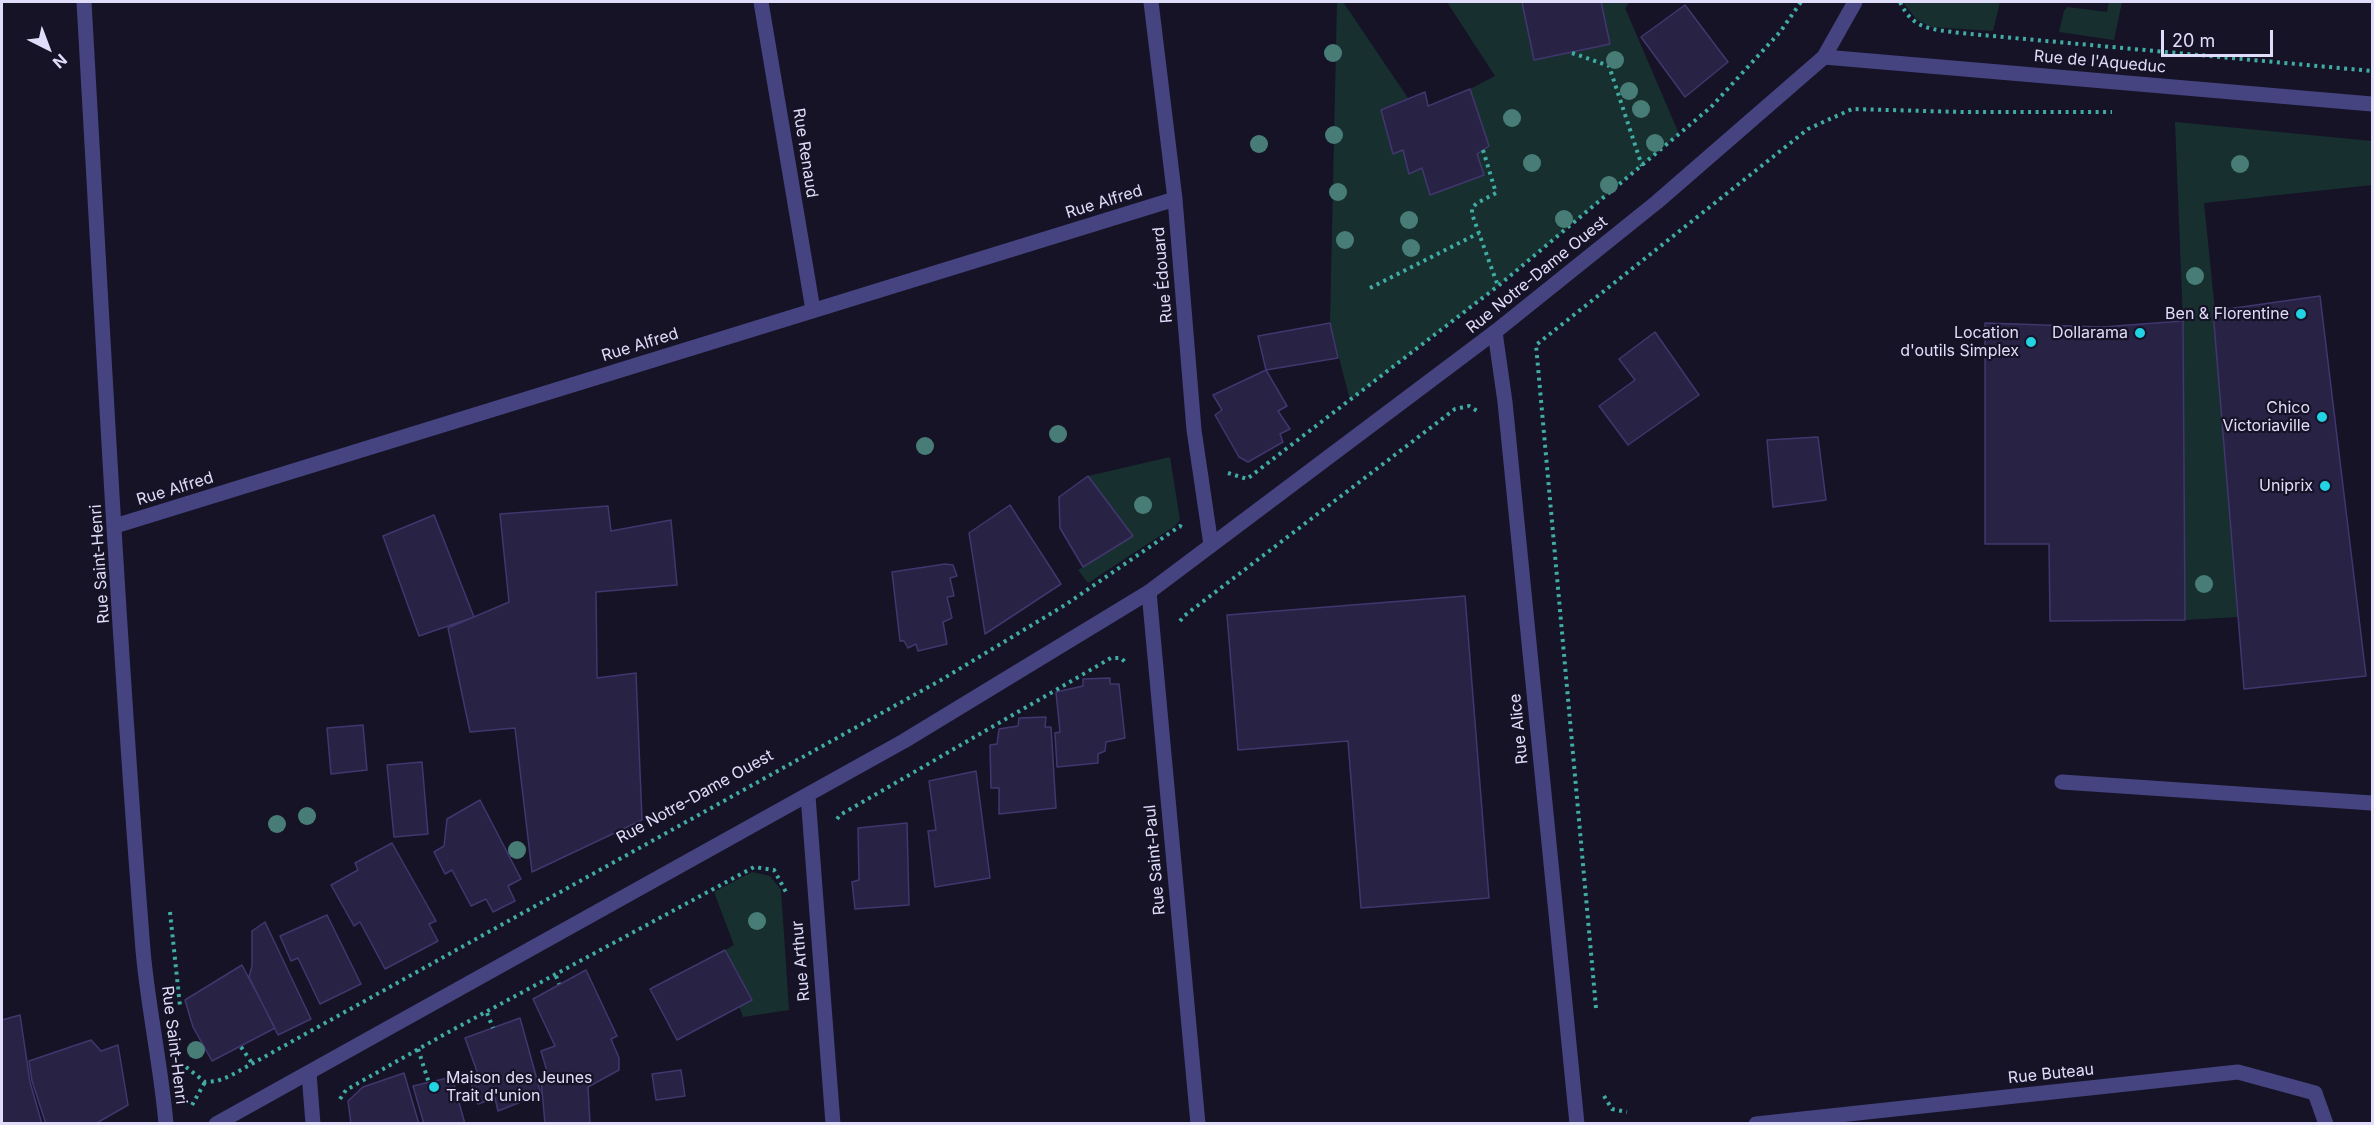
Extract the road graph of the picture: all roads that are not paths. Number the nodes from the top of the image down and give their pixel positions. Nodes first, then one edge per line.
1 (84, 2) edge
2 (761, 2) edge
3 (1151, 2) edge
4 (1856, 2) edge
5 (1824, 57) junction
6 (2373, 104) edge
7 (1175, 199) junction
8 (813, 310) junction
9 (1495, 332) junction
10 (115, 526) junction
11 (1210, 545) junction
12 (1149, 592) junction
13 (2062, 782) dead end
14 (808, 796) junction
15 (2373, 803) edge
16 (309, 1073) junction
17 (166, 1124) edge
18 (216, 1124) edge
19 (313, 1124) edge
20 (833, 1124) edge
21 (1198, 1124) edge
22 (1577, 1124) edge
23 (1756, 1124) edge
24 (2326, 1124) edge

1 - 10 street, Rue Saint-Henri
2 - 8 street, Rue Renaud
3 - 7 street, Rue Édouard
4 - 5 street, Rue Notre-Dame Ouest
5 - 6 street, Rue de l'Aqueduc
5 - 9 street, Rue Notre-Dame Ouest
7 - 8 street, Rue Alfred
7 - 11 street, Rue Édouard
8 - 10 street, Rue Alfred
9 - 11 street, Rue Notre-Dame Ouest
9 - 22 street, Rue Alice
10 - 17 street, Rue Saint-Henri
11 - 12 street, Rue Notre-Dame Ouest
12 - 14 street, Rue Notre-Dame Ouest
12 - 21 street, Rue Saint-Paul
13 - 15 street
14 - 16 street, Rue Notre-Dame Ouest
14 - 20 street, Rue Arthur
16 - 18 street, Rue Notre-Dame Ouest
16 - 19 street
23 - 24 street, Rue Buteau

